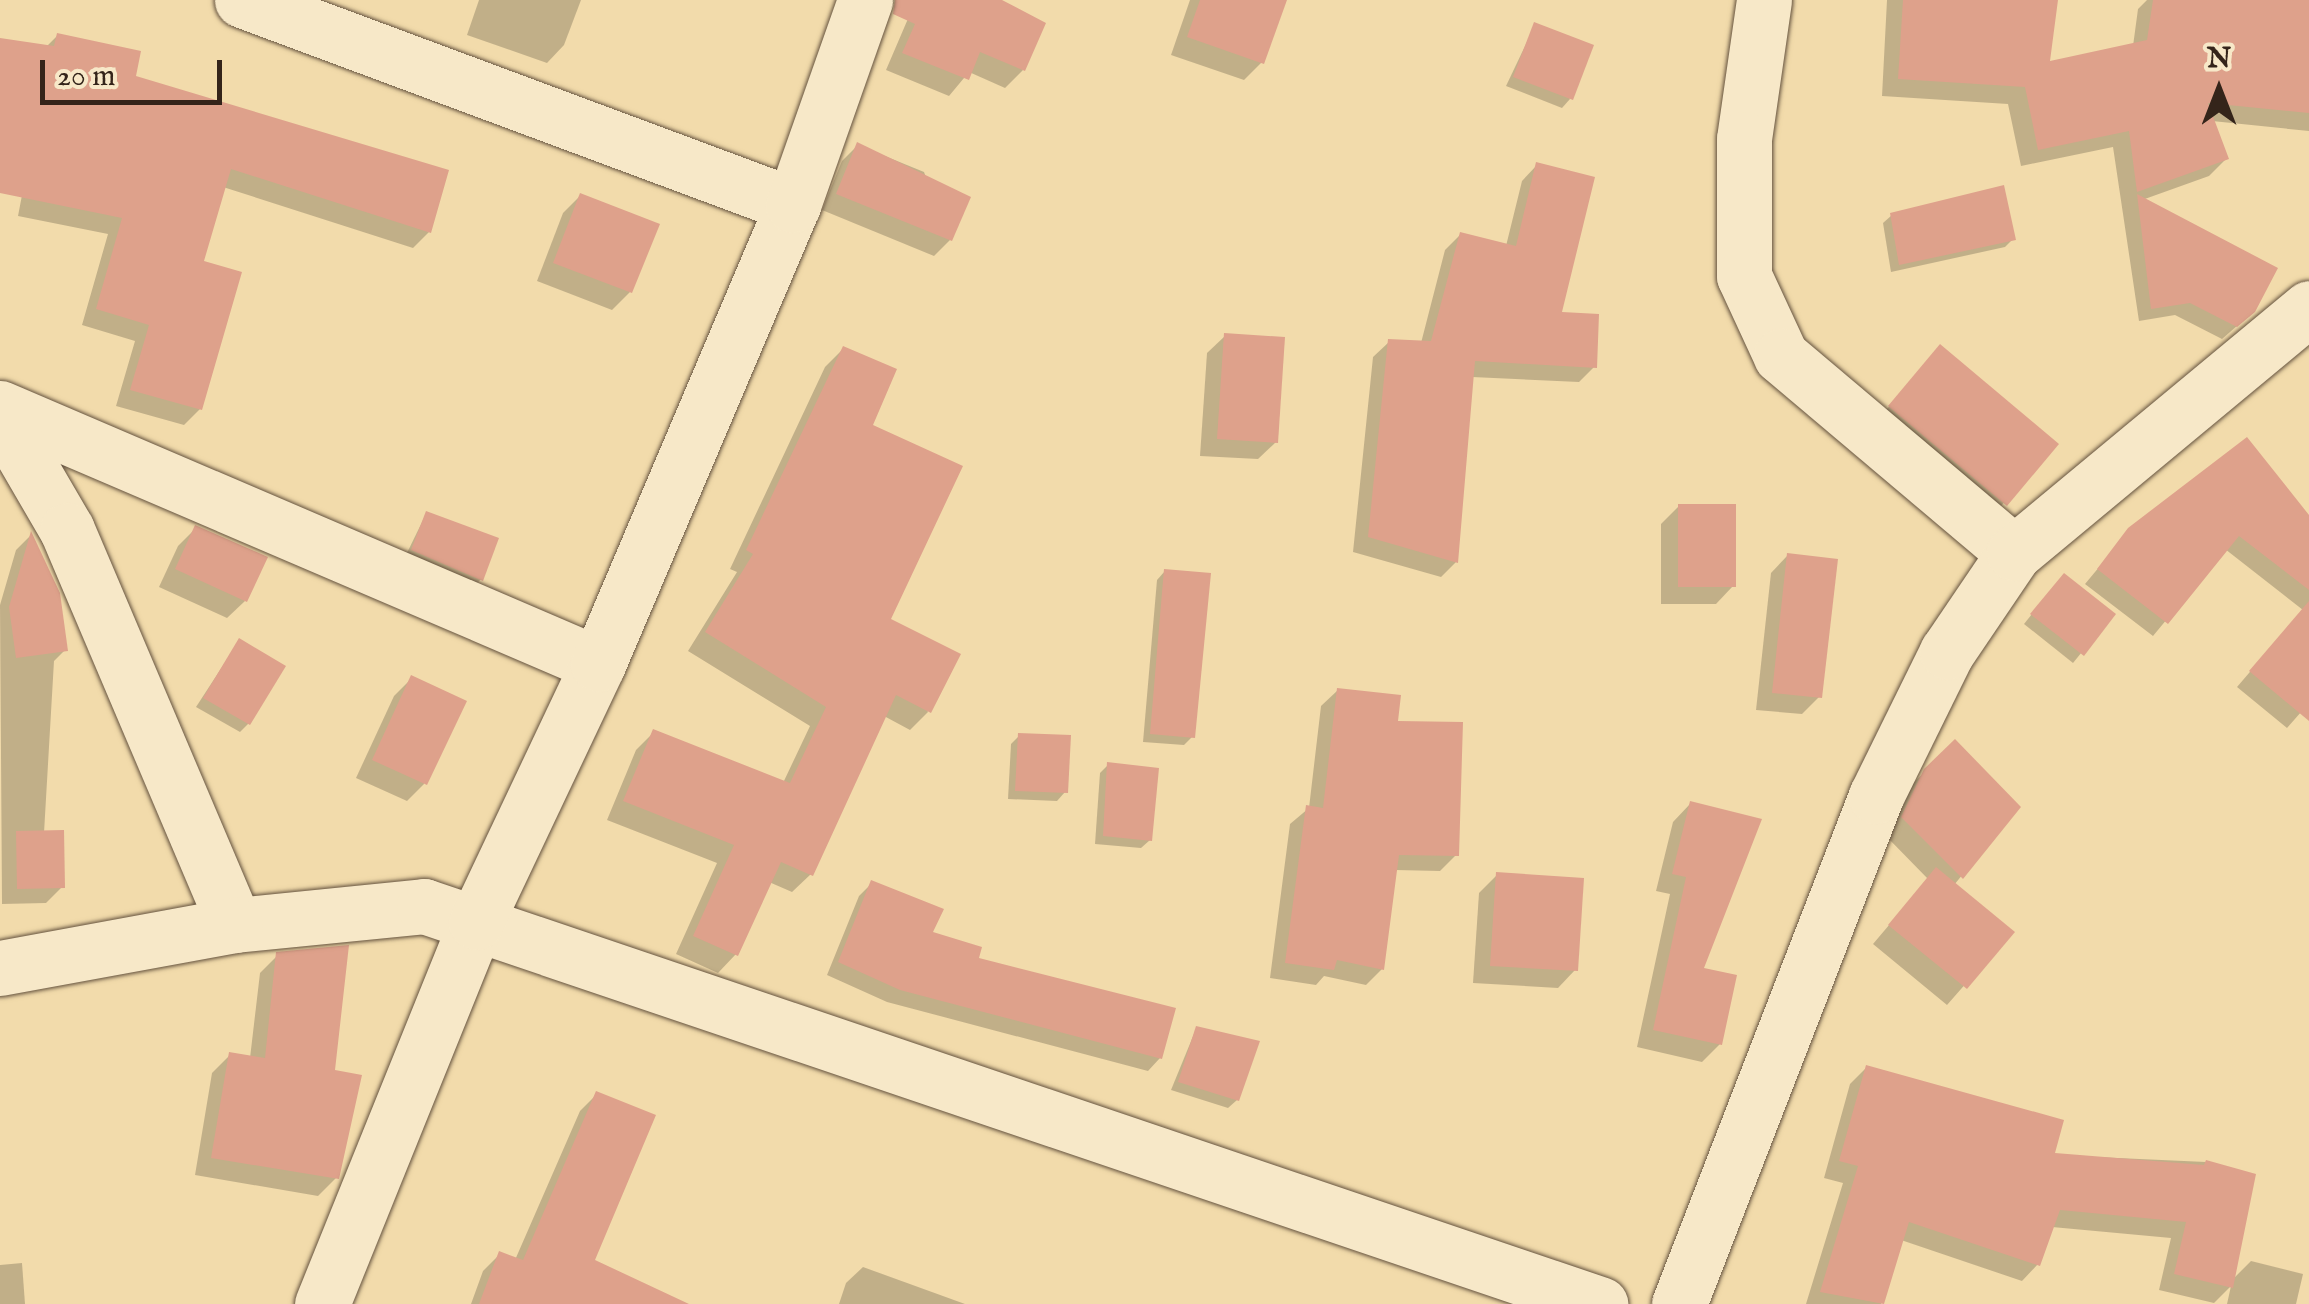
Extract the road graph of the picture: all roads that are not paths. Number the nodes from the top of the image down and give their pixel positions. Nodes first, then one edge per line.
1 (242, 0) edge
2 (865, 0) edge
3 (1764, 0) edge
4 (794, 205) junction
5 (2309, 308) edge
6 (0, 412) edge
7 (2014, 552) junction
8 (598, 664) junction
9 (476, 922) junction
10 (235, 925) junction
11 (0, 968) edge
12 (322, 1304) edge
13 (1600, 1304) edge
14 (1679, 1304) edge

1 - 4 street
2 - 4 street
3 - 7 street
4 - 8 street
5 - 7 street
6 - 8 street
6 - 10 street
7 - 14 street
8 - 9 street
9 - 10 street
9 - 12 street
9 - 13 street
10 - 11 street

